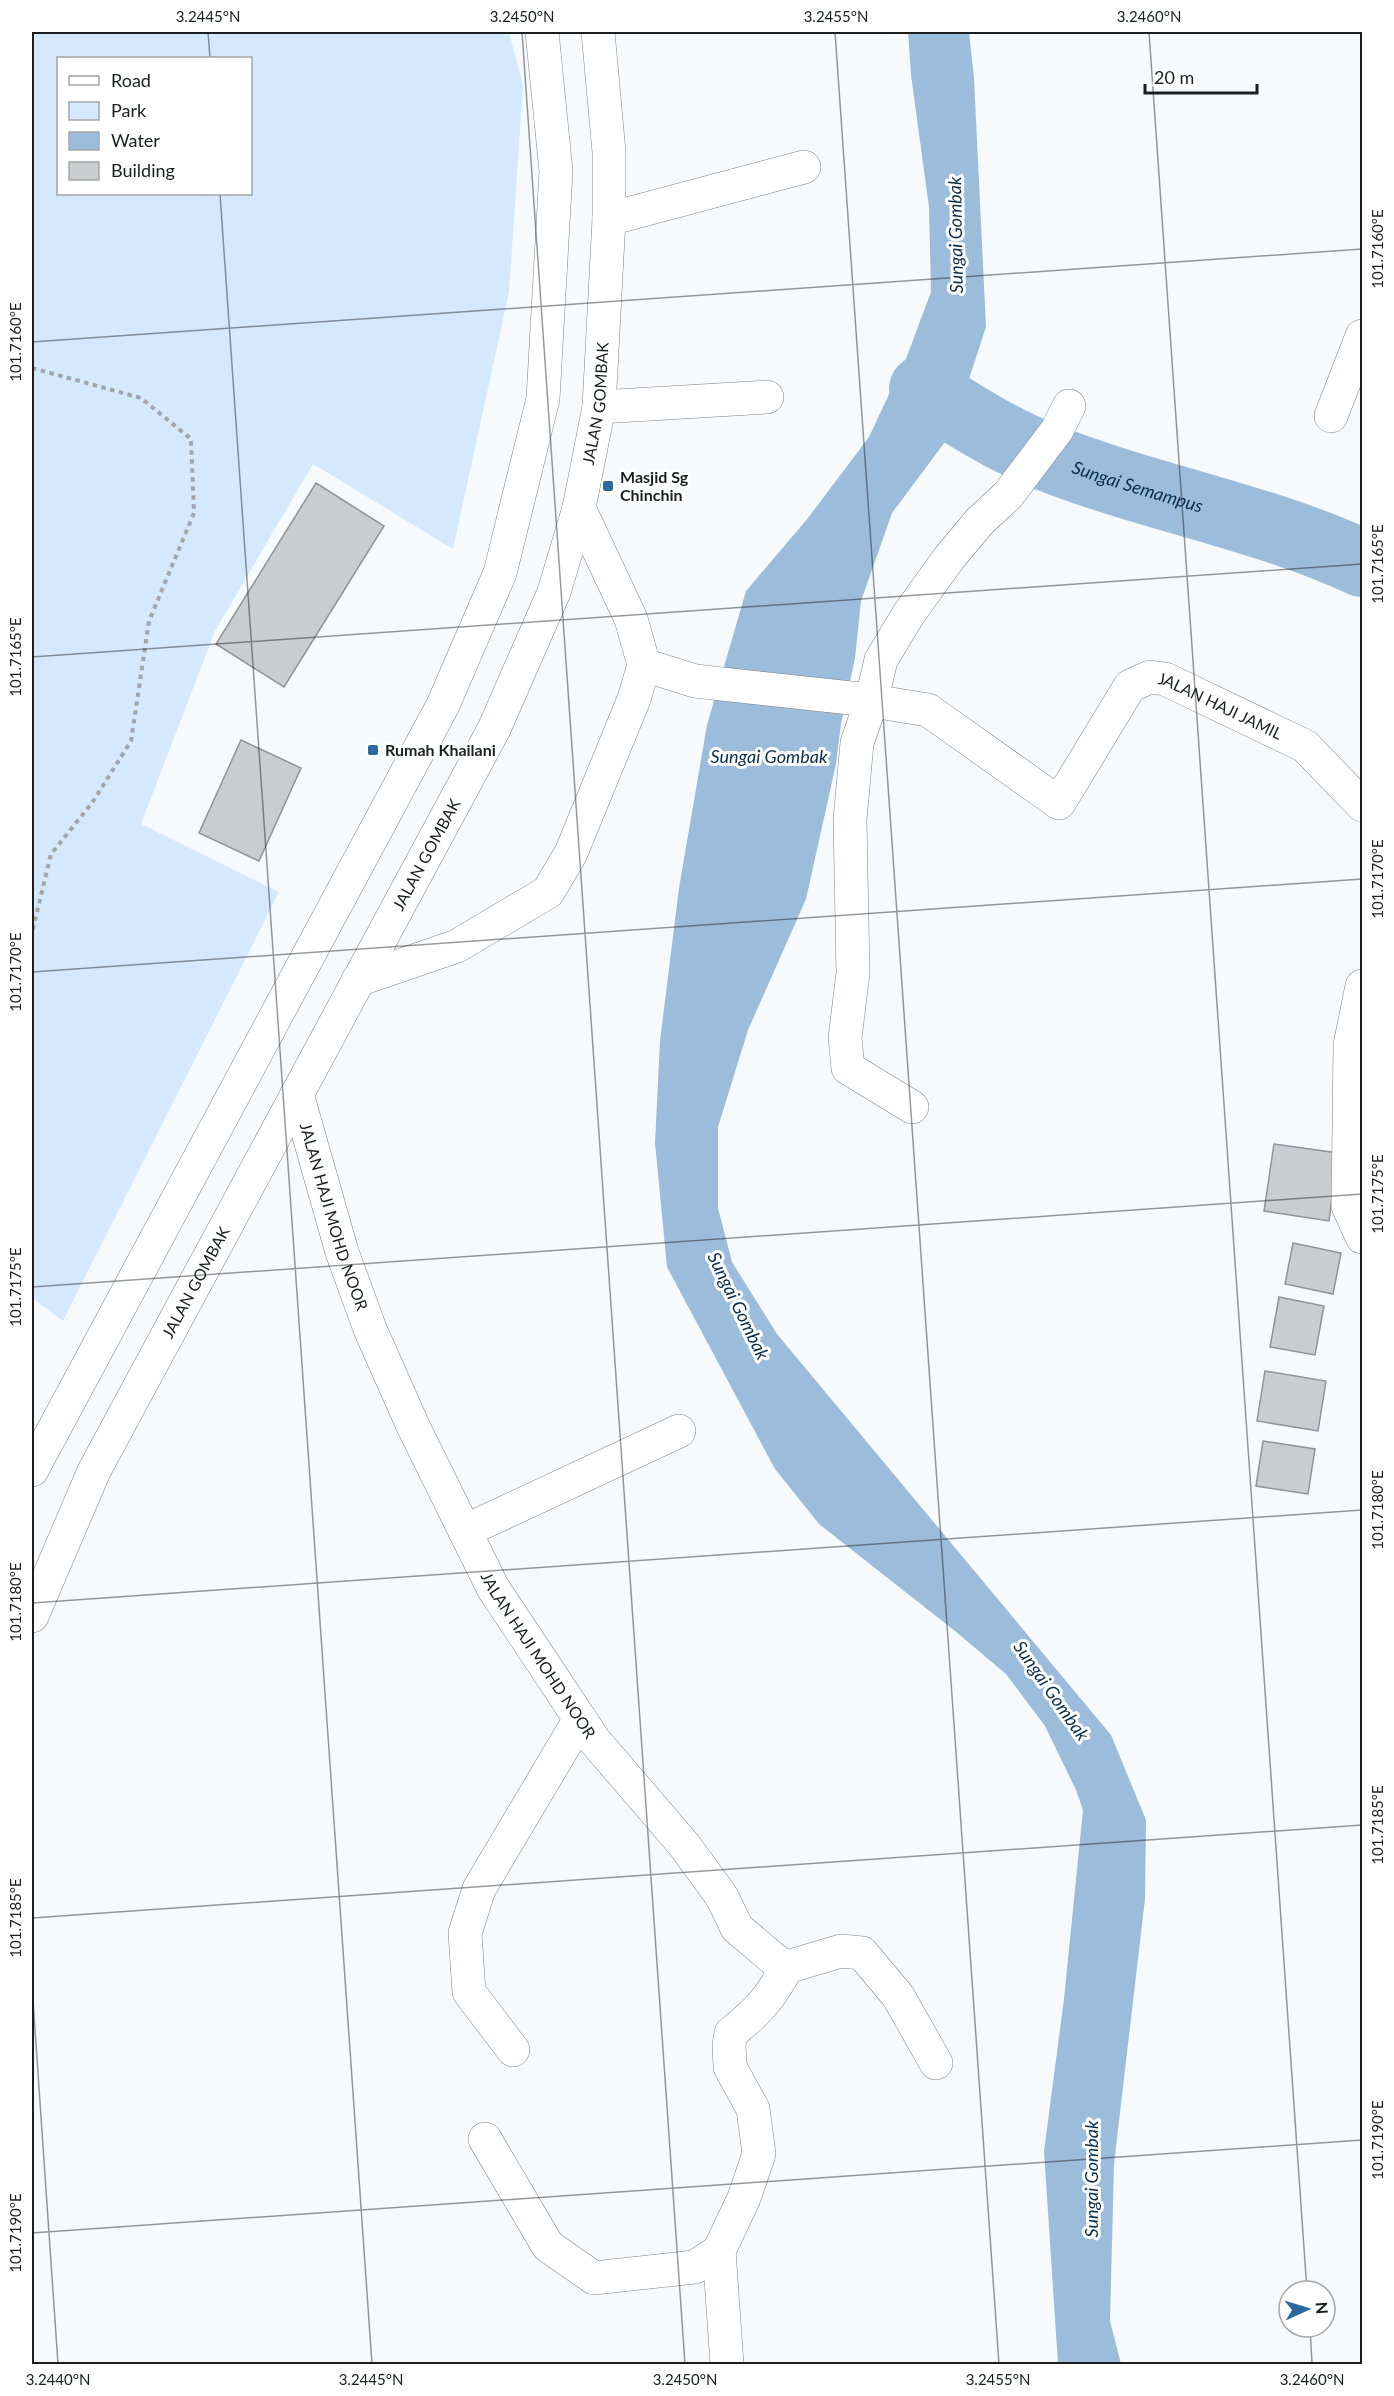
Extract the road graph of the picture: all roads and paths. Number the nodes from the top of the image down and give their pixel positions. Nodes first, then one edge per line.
1 (542, 32) edge
2 (598, 32) edge
3 (804, 167) dead end
4 (609, 219) junction
5 (1362, 336) edge
6 (32, 368) edge
7 (767, 397) dead end
8 (599, 407) junction
9 (1331, 416) dead end
10 (1063, 418) dead end
11 (579, 508) junction
12 (644, 665) junction
13 (866, 701) junction
14 (1362, 805) edge
15 (32, 933) edge
16 (358, 980) junction
17 (1362, 986) edge
18 (297, 1094) junction
19 (912, 1107) dead end
20 (1362, 1237) edge
21 (679, 1431) dead end
22 (32, 1470) edge
23 (465, 1531) junction
24 (32, 1616) edge
25 (580, 1719) junction
26 (787, 1967) junction
27 (513, 2050) dead end
28 (936, 2063) dead end
29 (485, 2139) dead end
30 (718, 2251) junction
31 (727, 2364) edge

1 - 22 street
2 - 4 street, JALAN GOMBAK
3 - 4 street
4 - 8 street, JALAN GOMBAK
5 - 9 street
6 - 15 path
7 - 8 street
8 - 11 street, JALAN GOMBAK
10 - 13 street
11 - 12 street
11 - 16 street, JALAN GOMBAK
12 - 13 street
12 - 16 street
13 - 14 street, JALAN HAJI JAMIL
13 - 19 street
16 - 18 street, JALAN GOMBAK
17 - 20 street
18 - 23 street, JALAN HAJI MOHD NOOR
18 - 24 street, JALAN GOMBAK
21 - 23 street
23 - 25 street, JALAN HAJI MOHD NOOR
25 - 26 street, JALAN HAJI MOHD NOOR
25 - 27 street
26 - 28 street
26 - 30 street
29 - 30 street
30 - 31 street

